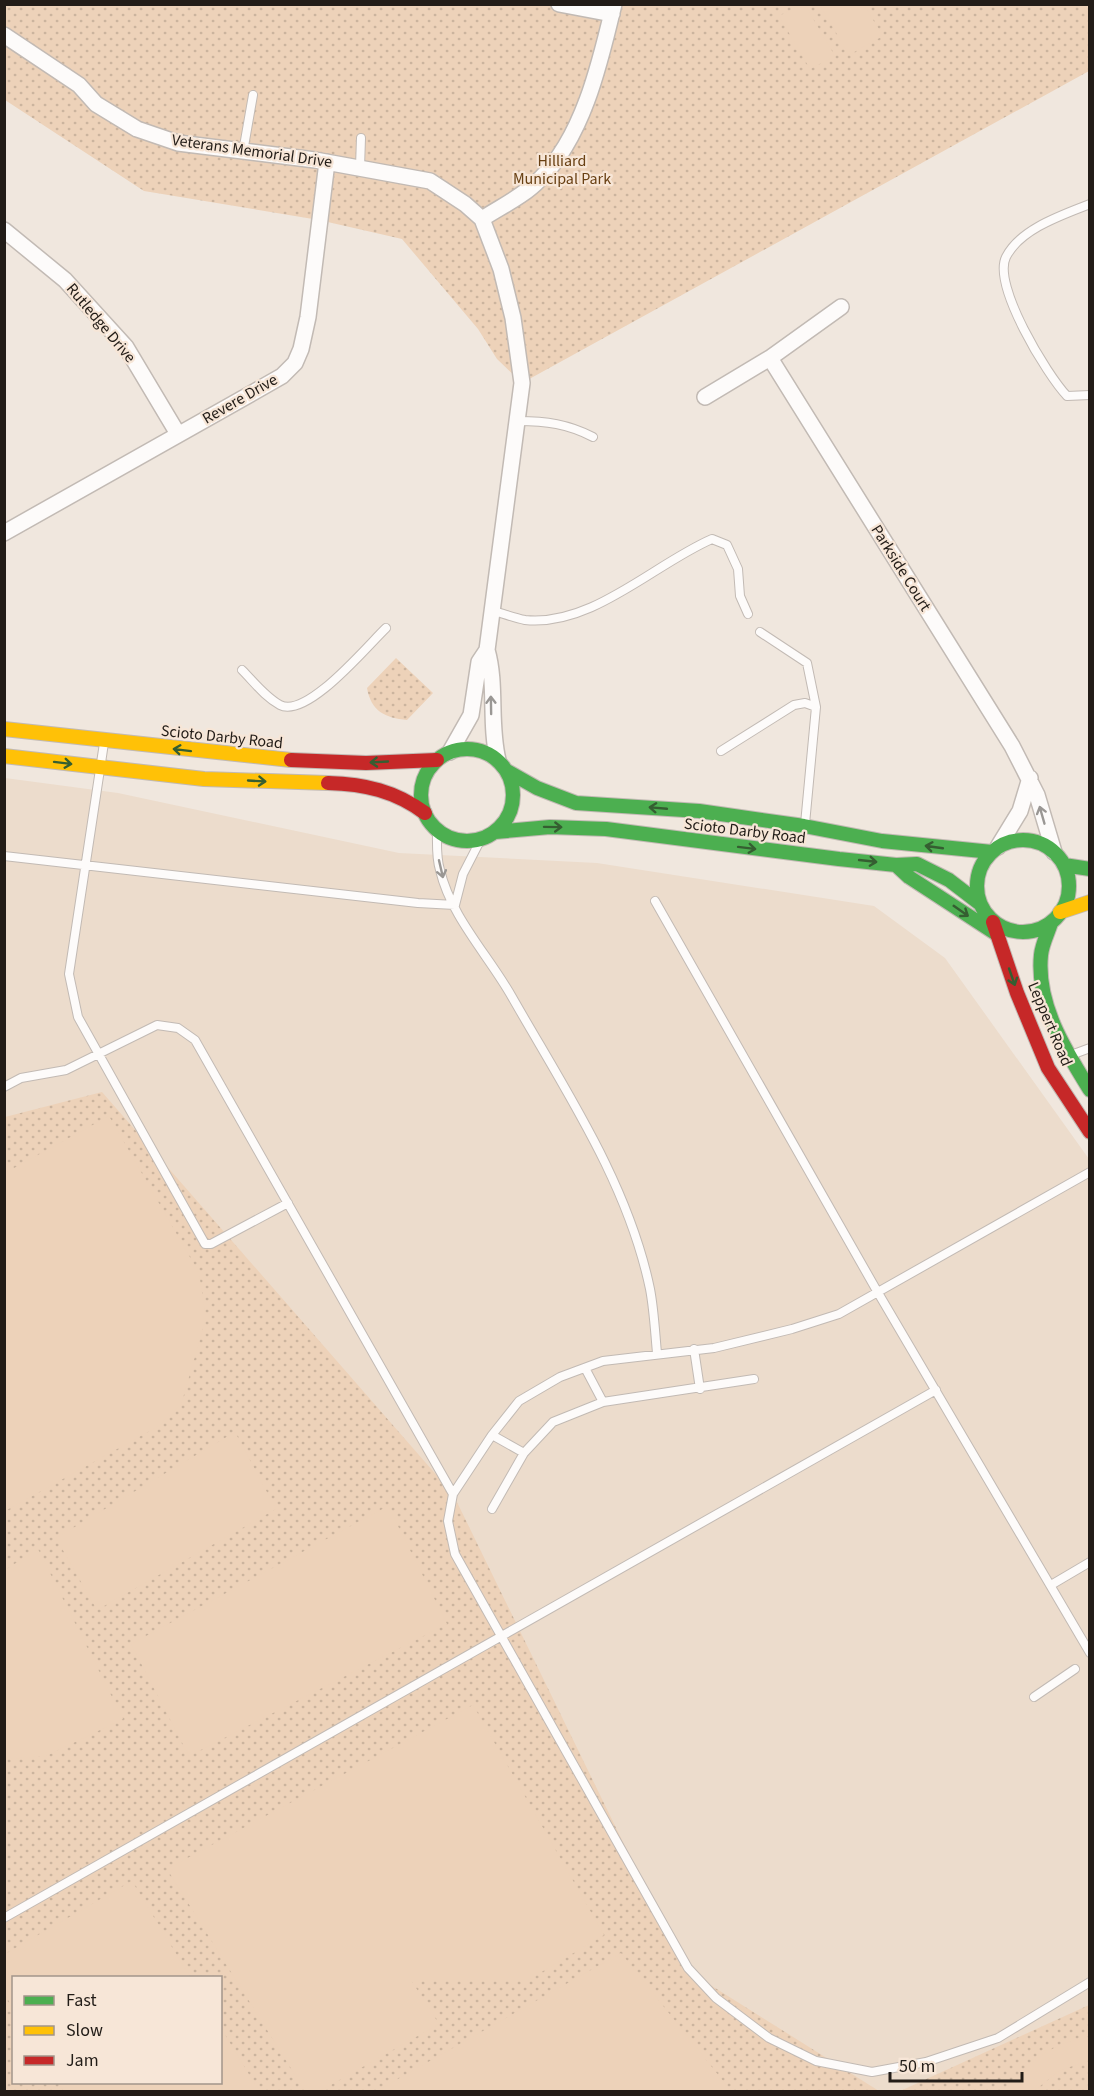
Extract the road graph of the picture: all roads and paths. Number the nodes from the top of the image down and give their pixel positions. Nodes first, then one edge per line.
1 (559, 4) edge
2 (613, 9) edge
3 (4, 36) edge
4 (253, 95) dead end
5 (361, 138) dead end
6 (243, 153) junction
7 (327, 162) junction
8 (360, 167) junction
9 (1089, 204) edge
10 (482, 219) junction
11 (4, 230) edge
12 (841, 307) dead end
13 (770, 358) junction
14 (1089, 395) edge
15 (705, 397) dead end
16 (518, 421) junction
17 (177, 434) junction
18 (593, 437) dead end
19 (4, 532) edge
20 (494, 611) junction
21 (748, 614) dead end
22 (386, 628) dead end
23 (760, 632) dead end
24 (487, 650) junction
25 (242, 670) dead end
26 (816, 707) junction
27 (4, 729) edge
28 (104, 741) junction
29 (721, 751) dead end
30 (4, 756) edge
31 (443, 756) junction
32 (502, 765) junction
33 (100, 768) junction
34 (1030, 778) junction
35 (425, 813) junction
36 (804, 826) junction
37 (437, 830) junction
38 (495, 832) junction
39 (481, 839) junction
40 (995, 850) junction
41 (1054, 852) junction
42 (4, 856) edge
43 (84, 864) junction
44 (896, 865) junction
45 (1064, 866) junction
46 (1089, 869) edge
47 (655, 901) dead end
48 (1089, 902) edge
49 (979, 903) junction
50 (455, 905) junction
51 (1056, 918) junction
52 (995, 928) junction
53 (1089, 1048) edge
54 (98, 1054) junction
55 (1069, 1056) junction
56 (4, 1087) edge
57 (1089, 1090) edge
58 (1089, 1132) edge
59 (1089, 1172) edge
60 (288, 1203) junction
61 (877, 1291) junction
62 (694, 1350) junction
63 (657, 1353) junction
64 (585, 1368) junction
65 (754, 1379) dead end
66 (700, 1389) junction
67 (936, 1390) junction
68 (603, 1402) junction
69 (492, 1436) junction
70 (524, 1453) junction
71 (453, 1494) junction
72 (492, 1509) dead end
73 (1089, 1562) edge
74 (1051, 1585) junction
75 (503, 1635) junction
76 (1089, 1653) edge
77 (1075, 1670) dead end
78 (1034, 1697) dead end
79 (4, 1918) edge
80 (1089, 1982) edge

1 - 2 street
2 - 10 street
3 - 6 street, Veterans Memorial Drive
4 - 6 lane
5 - 8 lane
6 - 7 street, Veterans Memorial Drive
7 - 8 street, Veterans Memorial Drive
7 - 17 street, Revere Drive
8 - 10 street, Veterans Memorial Drive
9 - 14 lane
10 - 16 street, Veterans Memorial Drive
11 - 17 street, Rutledge Drive
12 - 13 street
13 - 15 street
13 - 34 street, Parkside Court
16 - 18 lane
16 - 20 street, Veterans Memorial Drive
17 - 19 street, Revere Drive
20 - 21 lane
20 - 24 street, Veterans Memorial Drive
22 - 25 lane
23 - 26 lane
24 - 31 street, Veterans Memorial Drive
32 -> 24 street, Veterans Memorial Drive
26 - 29 lane
26 - 36 lane
27 - 28 main road, Scioto Darby Road
31 -> 28 main road, Scioto Darby Road
28 - 33 lane
30 -> 33 main road
31 - 32 main road
31 - 35 main road
36 -> 32 main road, Scioto Darby Road
32 - 38 main road
33 -> 35 main road
33 - 43 lane
34 - 40 street
41 -> 34 street, Parkside Court
35 - 37 main road
40 -> 36 main road, Scioto Darby Road
37 - 39 main road
37 -> 50 lane
38 - 39 main road
38 -> 44 main road, Scioto Darby Road
39 - 50 lane
40 - 41 main road
40 - 49 main road
41 - 45 main road
42 - 43 lane
43 - 50 lane
43 - 54 lane
44 - 49 main road, Scioto Darby Road
44 -> 52 main road
45 - 46 main road
45 - 51 main road
47 - 61 lane
48 - 51 main road
49 - 52 main road
50 - 63 lane
51 - 52 main road
51 - 55 main road, Leppert Road
52 -> 58 main road, Leppert Road
53 - 55 lane
54 - 56 lane
54 - 60 lane
54 - 60 lane
55 - 57 main road, Leppert Road
59 - 61 lane
60 - 71 lane
61 - 62 lane
61 - 67 lane
62 - 63 lane
62 - 66 lane
63 - 64 lane
64 - 68 lane
64 - 69 lane
65 - 66 lane
66 - 68 lane
67 - 74 lane
67 - 75 lane
68 - 70 lane
69 - 70 lane
69 - 71 lane
70 - 72 lane
71 - 75 lane
73 - 74 lane
74 - 76 lane
75 - 79 lane
75 - 80 lane
77 - 78 lane

